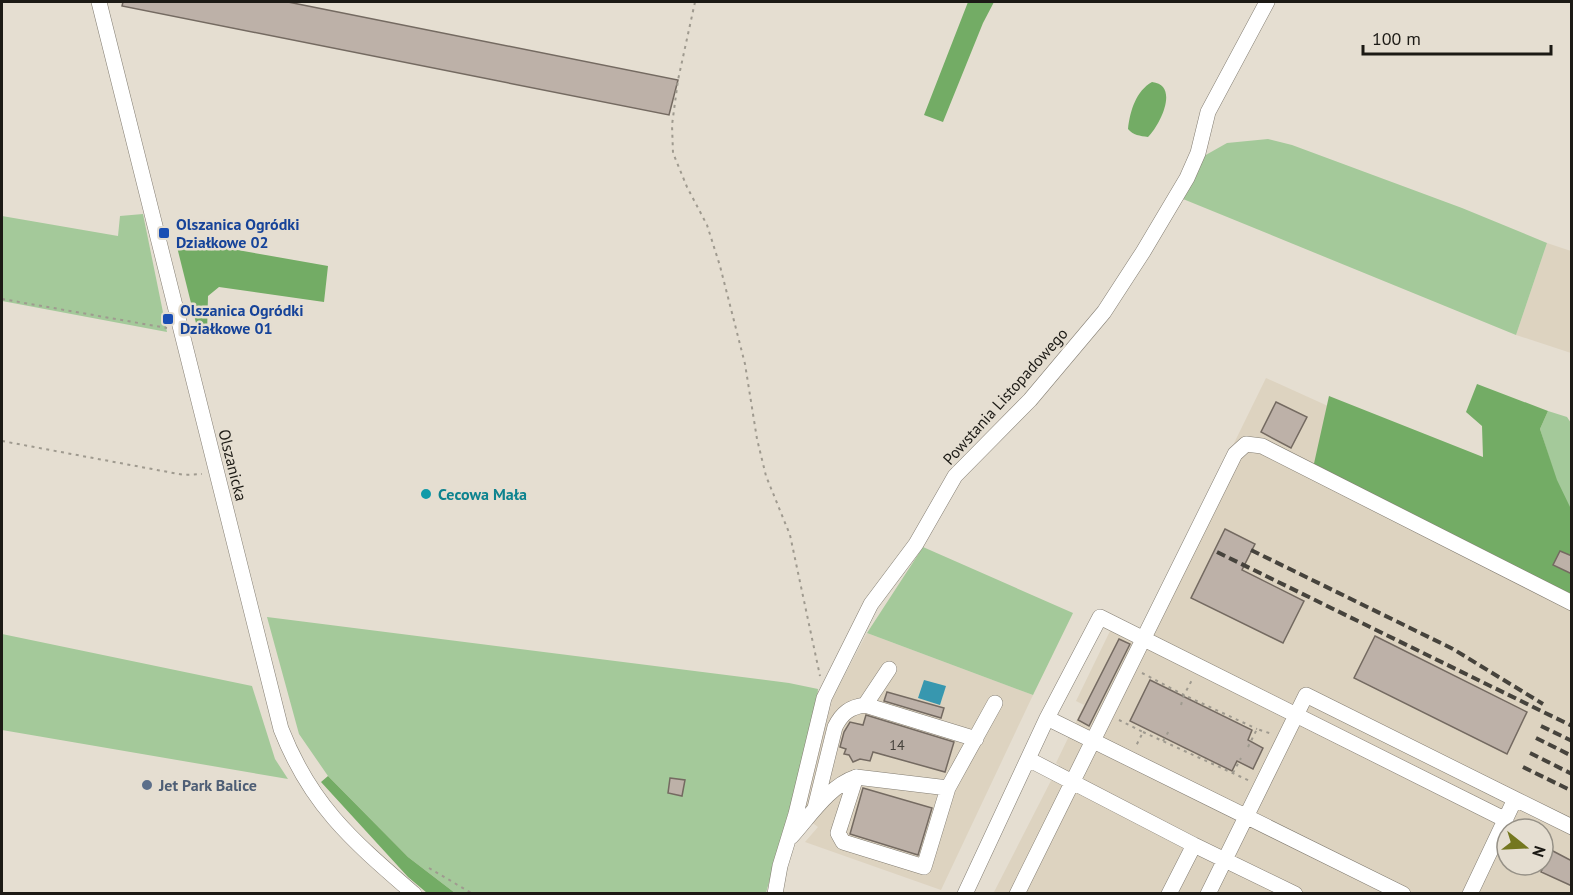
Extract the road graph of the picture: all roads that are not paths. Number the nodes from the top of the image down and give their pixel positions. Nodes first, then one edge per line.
1 (99, 2) edge
2 (1267, 2) edge
3 (1572, 603) edge
4 (1143, 638) junction
5 (889, 669) dead end
6 (995, 704) dead end
7 (866, 705) junction
8 (1296, 715) junction
9 (1047, 718) junction
10 (976, 739) junction
11 (1092, 741) junction
12 (1028, 759) junction
13 (856, 777) junction
14 (1072, 782) junction
15 (948, 788) junction
16 (1515, 799) junction
17 (814, 812) junction
18 (1246, 815) junction
19 (1500, 817) edge
20 (1507, 817) edge
21 (1572, 827) edge
22 (789, 839) junction
23 (1495, 843) edge
24 (1194, 845) junction
25 (1224, 860) junction
26 (414, 894) edge
27 (775, 894) edge
28 (965, 894) edge
29 (1017, 894) edge
30 (1170, 894) edge
31 (1208, 894) edge
32 (1295, 894) edge
33 (1403, 894) edge
34 (1470, 894) edge

1 - 26 street, Olszanicka
2 - 22 street, Powstania Listopadowego
3 - 4 street
4 - 8 street
4 - 9 street
4 - 11 street
5 - 7 street
6 - 10 street
7 - 10 street
7 - 17 street
8 - 16 street
8 - 18 street
8 - 19 street
9 - 11 street
9 - 12 street
10 - 15 street
11 - 14 street
11 - 18 street
12 - 14 street
12 - 28 street
13 - 15 street
13 - 15 street
13 - 17 street
14 - 24 street
14 - 29 street
16 - 20 street
16 - 21 street
17 - 22 street
18 - 25 street
18 - 33 street
22 - 27 street, Powstania Listopadowego
23 - 34 street
24 - 25 street
24 - 30 street
25 - 31 street
25 - 32 street

